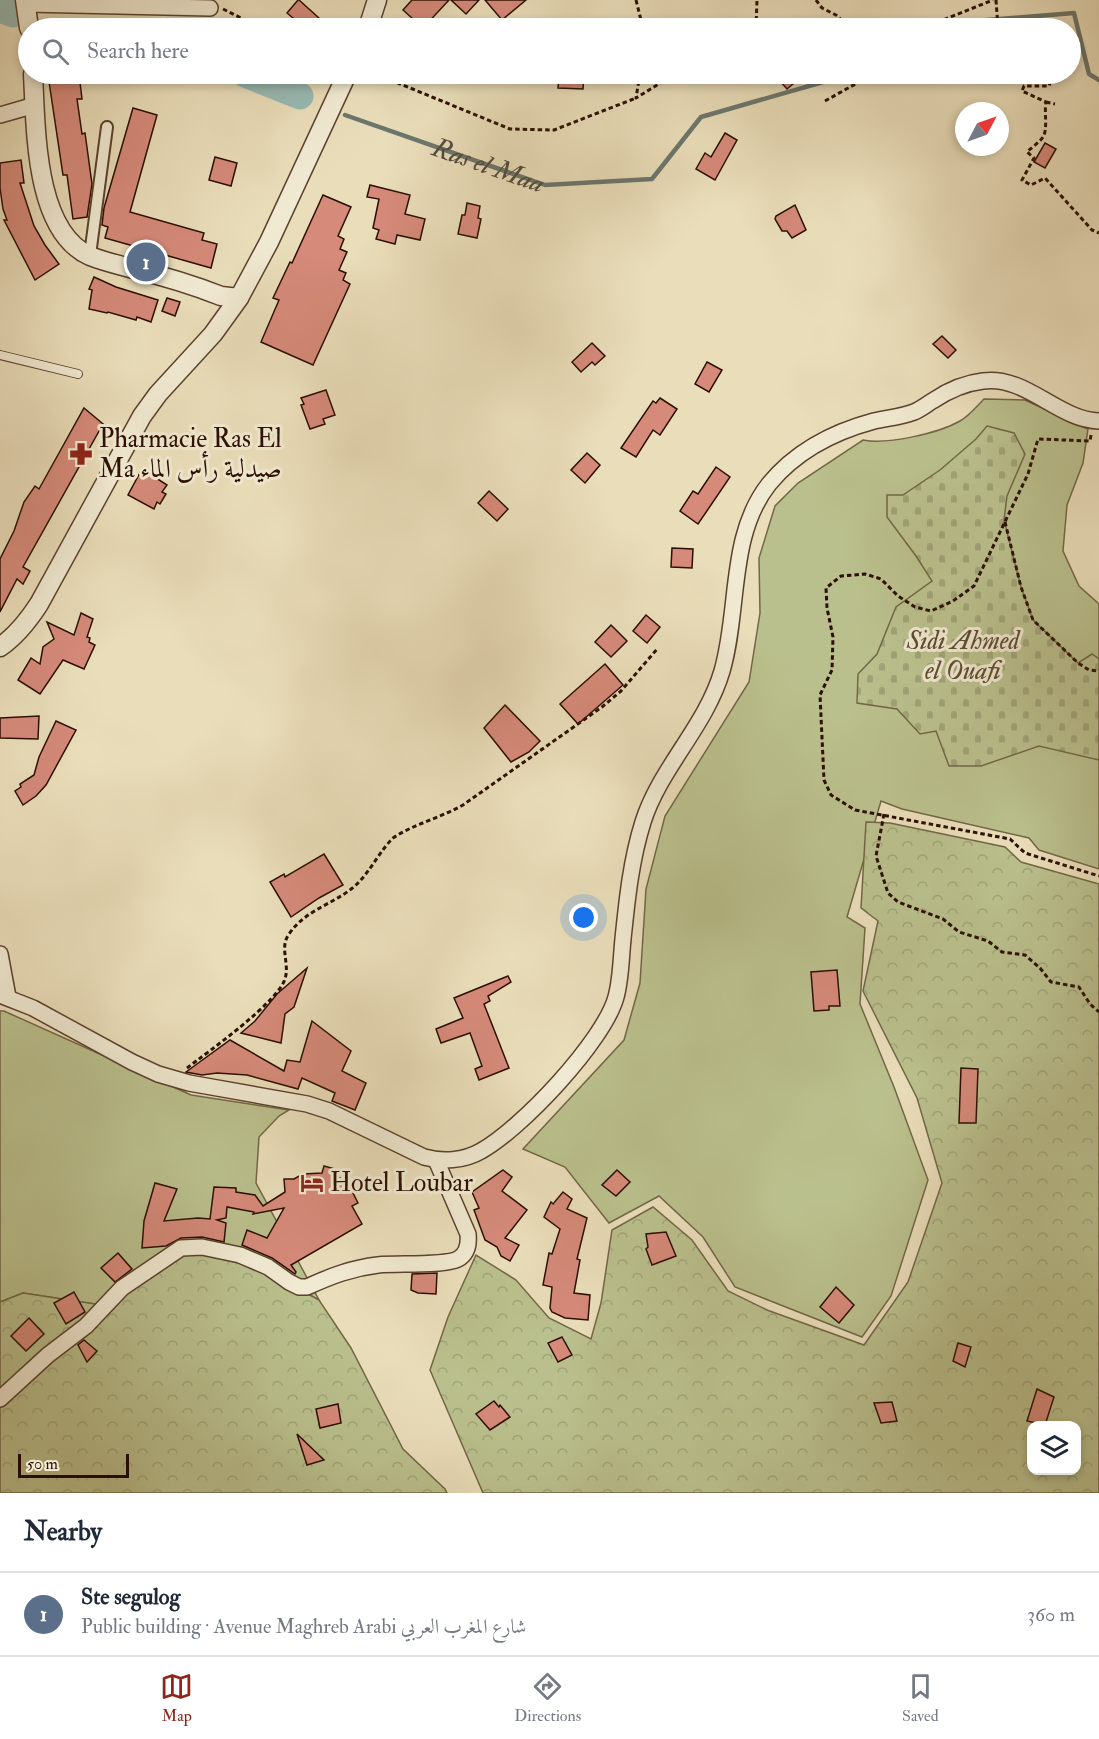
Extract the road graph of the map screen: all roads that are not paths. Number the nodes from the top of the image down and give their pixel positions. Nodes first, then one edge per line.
1 (377, 0) edge
2 (26, 2) edge
3 (210, 8) road end
4 (28, 18) edge
5 (374, 18) edge
6 (34, 84) edge
7 (343, 84) edge
8 (35, 105) junction
9 (0, 115) edge
10 (108, 127) dead end
11 (90, 255) junction
12 (239, 298) junction
13 (0, 356) edge
14 (78, 374) dead end
15 (1099, 421) edge
16 (0, 647) edge
17 (0, 954) edge
18 (4, 996) edge
19 (436, 1160) junction
20 (0, 1399) edge

1 - 5 street
2 - 3 street
2 - 4 street
6 - 8 street
7 - 12 street
8 - 9 street
8 - 11 street
10 - 11 street
11 - 12 street
12 - 16 street
13 - 14 lane
15 - 19 street
17 - 18 street
18 - 19 street
19 - 20 street

